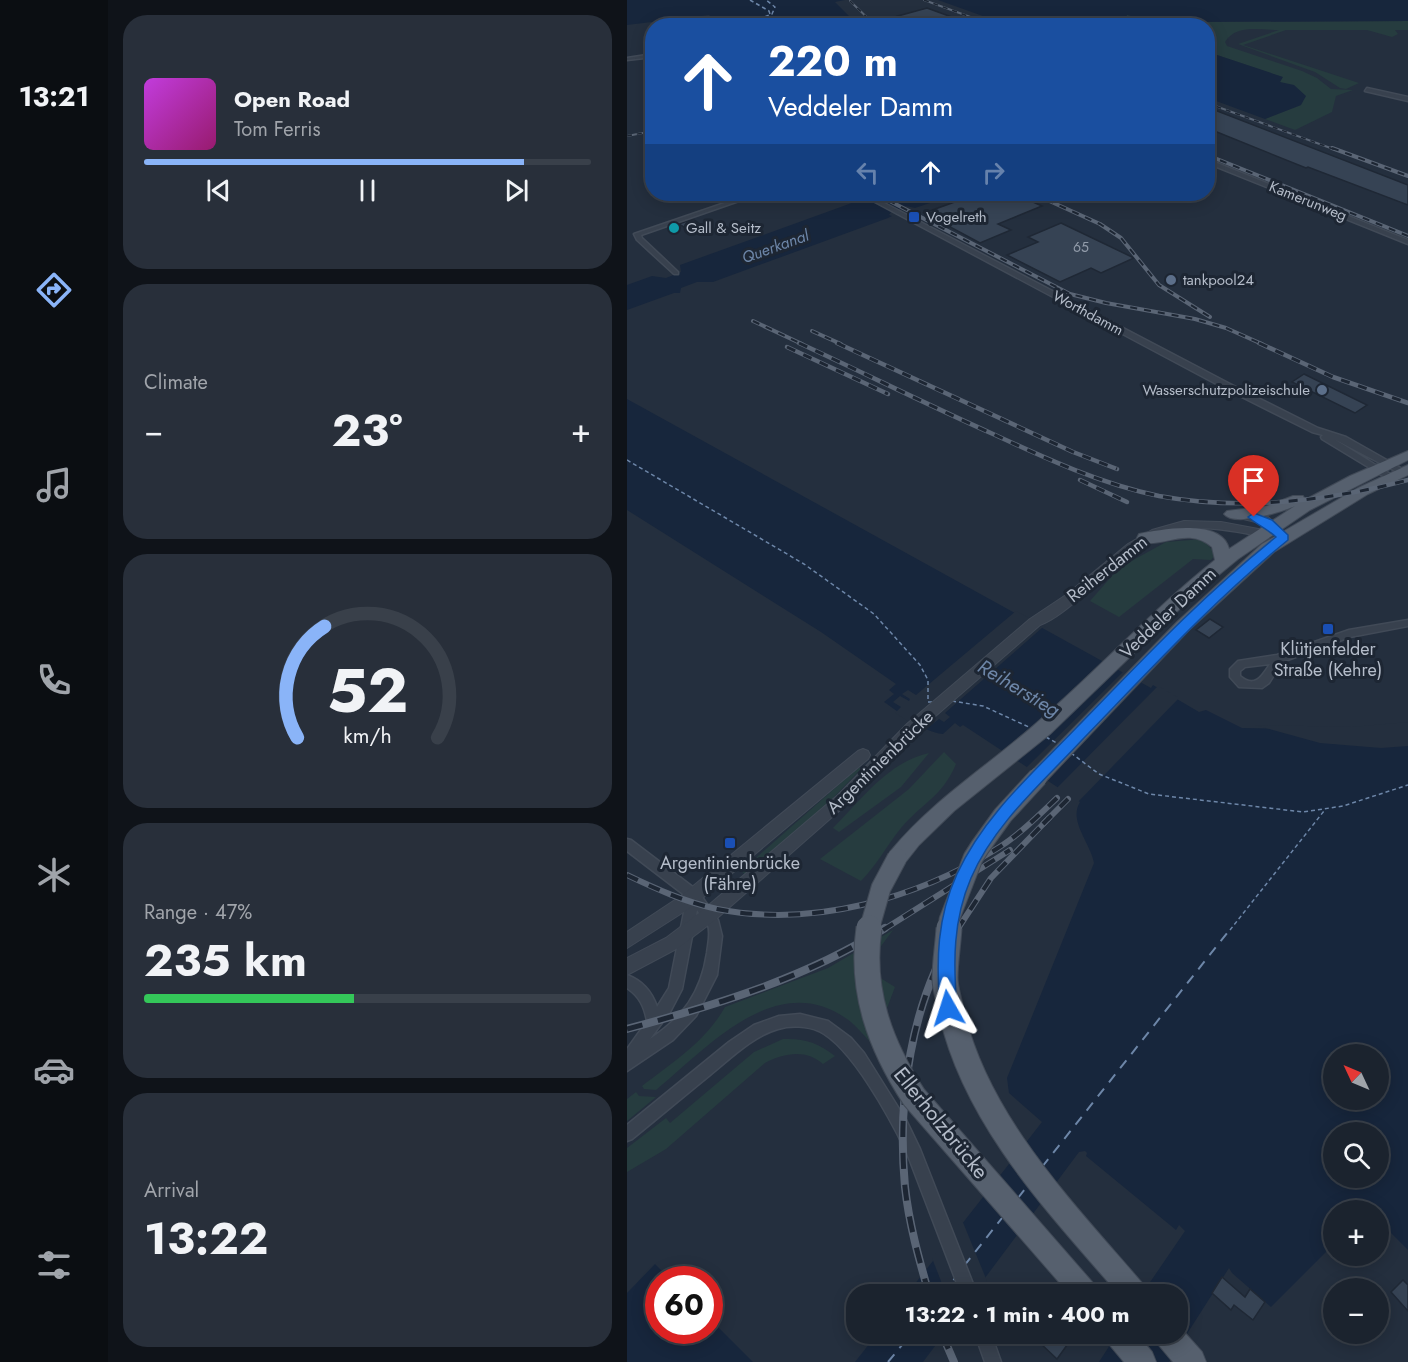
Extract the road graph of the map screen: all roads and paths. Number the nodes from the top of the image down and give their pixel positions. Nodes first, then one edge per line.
1 (645, 56) edge
2 (627, 59) edge
3 (1368, 90) dead end
4 (1408, 99) edge
5 (1215, 163) edge
6 (735, 201) edge
7 (877, 201) edge
8 (1408, 242) edge
9 (676, 273) dead end
10 (1408, 454) edge
11 (1393, 470) edge
12 (1362, 476) junction
13 (1232, 514) joint
14 (1272, 532) junction
15 (1145, 538) junction
16 (1223, 562) junction
17 (1052, 611) joint
18 (1408, 623) edge
19 (1278, 659) dead end
20 (1113, 663) joint
21 (863, 755) dead end
22 (627, 844) edge
23 (691, 898) junction
24 (709, 915) junction
25 (688, 932) junction
26 (627, 941) edge
27 (627, 967) edge
28 (627, 981) edge
29 (654, 1023) junction
30 (627, 1062) edge
31 (627, 1134) edge
32 (965, 1284) edge
33 (1077, 1284) edge
34 (1127, 1284) edge
35 (987, 1344) edge
36 (1127, 1344) edge
37 (1177, 1344) edge
38 (993, 1362) edge
39 (1142, 1362) edge
40 (1192, 1362) edge

1 - 2 street
3 - 4 street
5 - 8 street, Kamerunweg
6 - 9 street
7 - 11 street, Worthdamm
10 - 11 main road, Veddeler Damm
11 - 12 main road, Veddeler Damm
11 - 14 main road, Veddeler Damm
12 - 13 main road
12 - 14 main road, Veddeler Damm
13 - 14 street
14 - 15 street, Reiherdamm
14 - 16 main road, Veddeler Damm
14 - 34 main road, Veddeler Damm, bridge
15 - 16 main road
15 - 17 street, Reiherdamm
16 - 20 main road, Veddeler Damm
17 - 24 street, Argentinienbrücke
18 - 19 street
20 - 33 main road, Ellerholzbrücke, bridge
21 - 23 street, Argentinienbrücke
22 - 23 street
23 - 24 street
23 - 25 street
23 - 26 street
24 - 25 street
24 - 30 street
25 - 27 street
25 - 29 street
28 - 29 street
29 - 30 street
31 - 32 street
35 - 38 street
36 - 39 main road
37 - 40 main road

